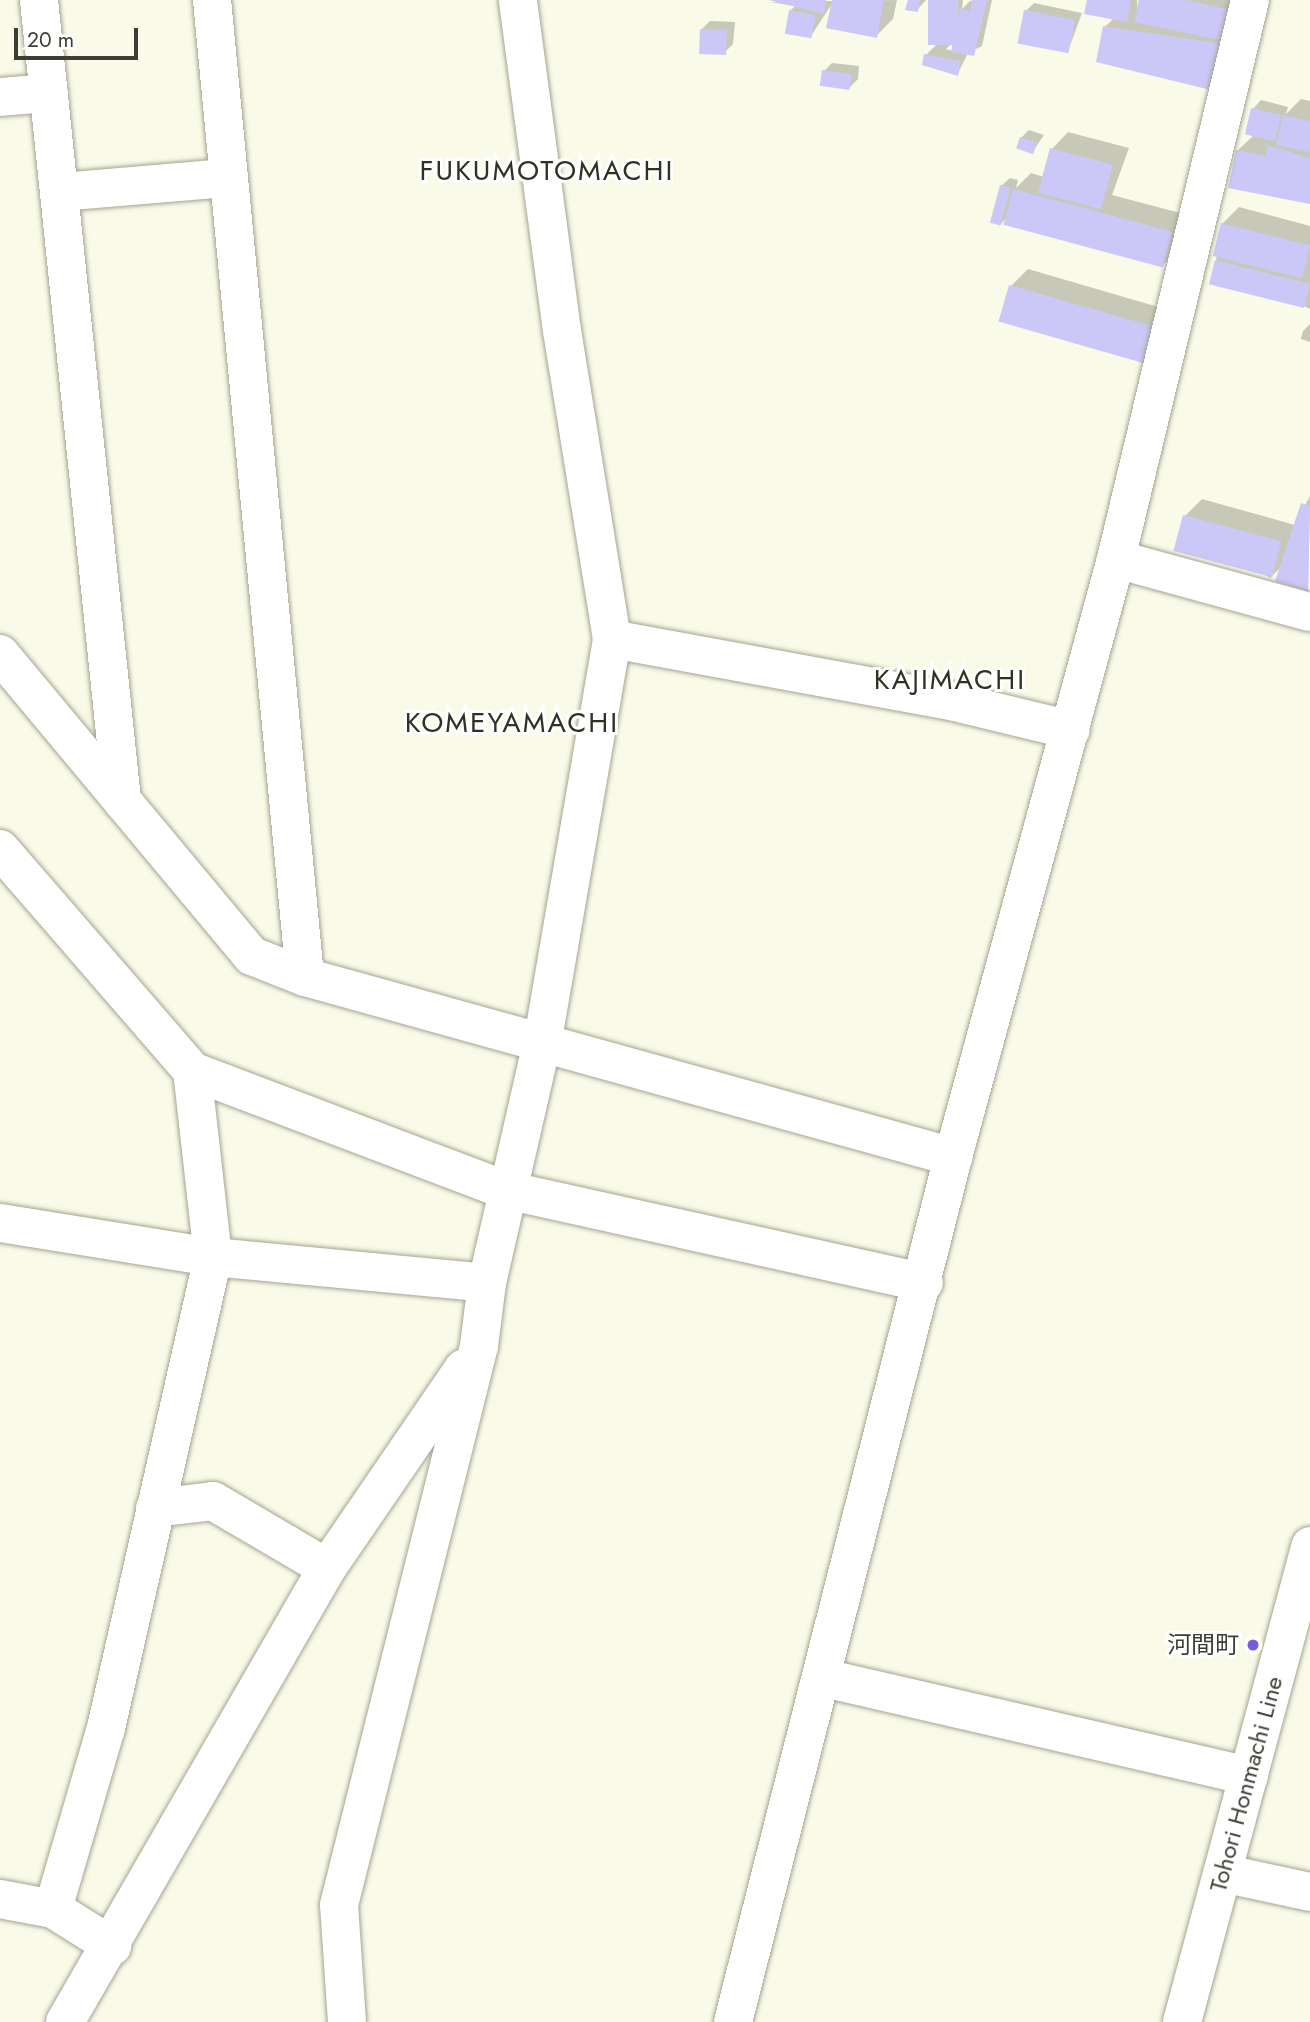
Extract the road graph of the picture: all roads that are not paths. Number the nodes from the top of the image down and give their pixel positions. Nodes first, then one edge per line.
1 (39, 0) edge
2 (212, 0) edge
3 (518, 0) edge
4 (1250, 0) edge
5 (49, 93) junction
6 (0, 97) edge
7 (228, 178) junction
8 (60, 192) junction
9 (1116, 559) junction
10 (1310, 612) edge
11 (612, 639) junction
12 (0, 654) edge
13 (1071, 730) junction
14 (122, 801) junction
15 (0, 849) edge
16 (304, 977) junction
17 (543, 1039) junction
18 (192, 1071) junction
19 (953, 1157) junction
20 (506, 1190) junction
21 (0, 1223) edge
22 (213, 1257) junction
23 (487, 1283) junction
24 (923, 1283) junction
25 (479, 1346) junction
26 (155, 1508) junction
27 (1310, 1546) edge
28 (327, 1568) junction
29 (824, 1678) junction
30 (1249, 1776) junction
31 (1222, 1873) junction
32 (1310, 1892) edge
33 (0, 1899) edge
34 (53, 1909) junction
35 (111, 1946) junction
36 (65, 2022) edge
37 (347, 2022) edge
38 (733, 2022) edge
39 (1182, 2022) edge

1 - 5 street
2 - 7 street
3 - 11 street
4 - 9 street
5 - 6 street
5 - 8 street
7 - 8 street
7 - 16 street
8 - 14 street
9 - 10 street
9 - 13 street
11 - 13 street
11 - 17 street
12 - 14 street
13 - 19 street
14 - 16 street
15 - 18 street
16 - 17 street
17 - 19 street
17 - 20 street
18 - 20 street
18 - 22 street
19 - 24 street
20 - 23 street
20 - 24 street
21 - 22 street
22 - 23 street
22 - 26 street
23 - 25 street
24 - 29 street
25 - 28 street
25 - 37 street
26 - 28 street
26 - 34 street
27 - 30 street, Tohori Honmachi Line
28 - 35 street
29 - 30 street
29 - 38 street
30 - 31 street, Tohori Honmachi Line
31 - 32 street
31 - 39 street, Tohori Honmachi Line
33 - 34 street
34 - 35 street
35 - 36 street

